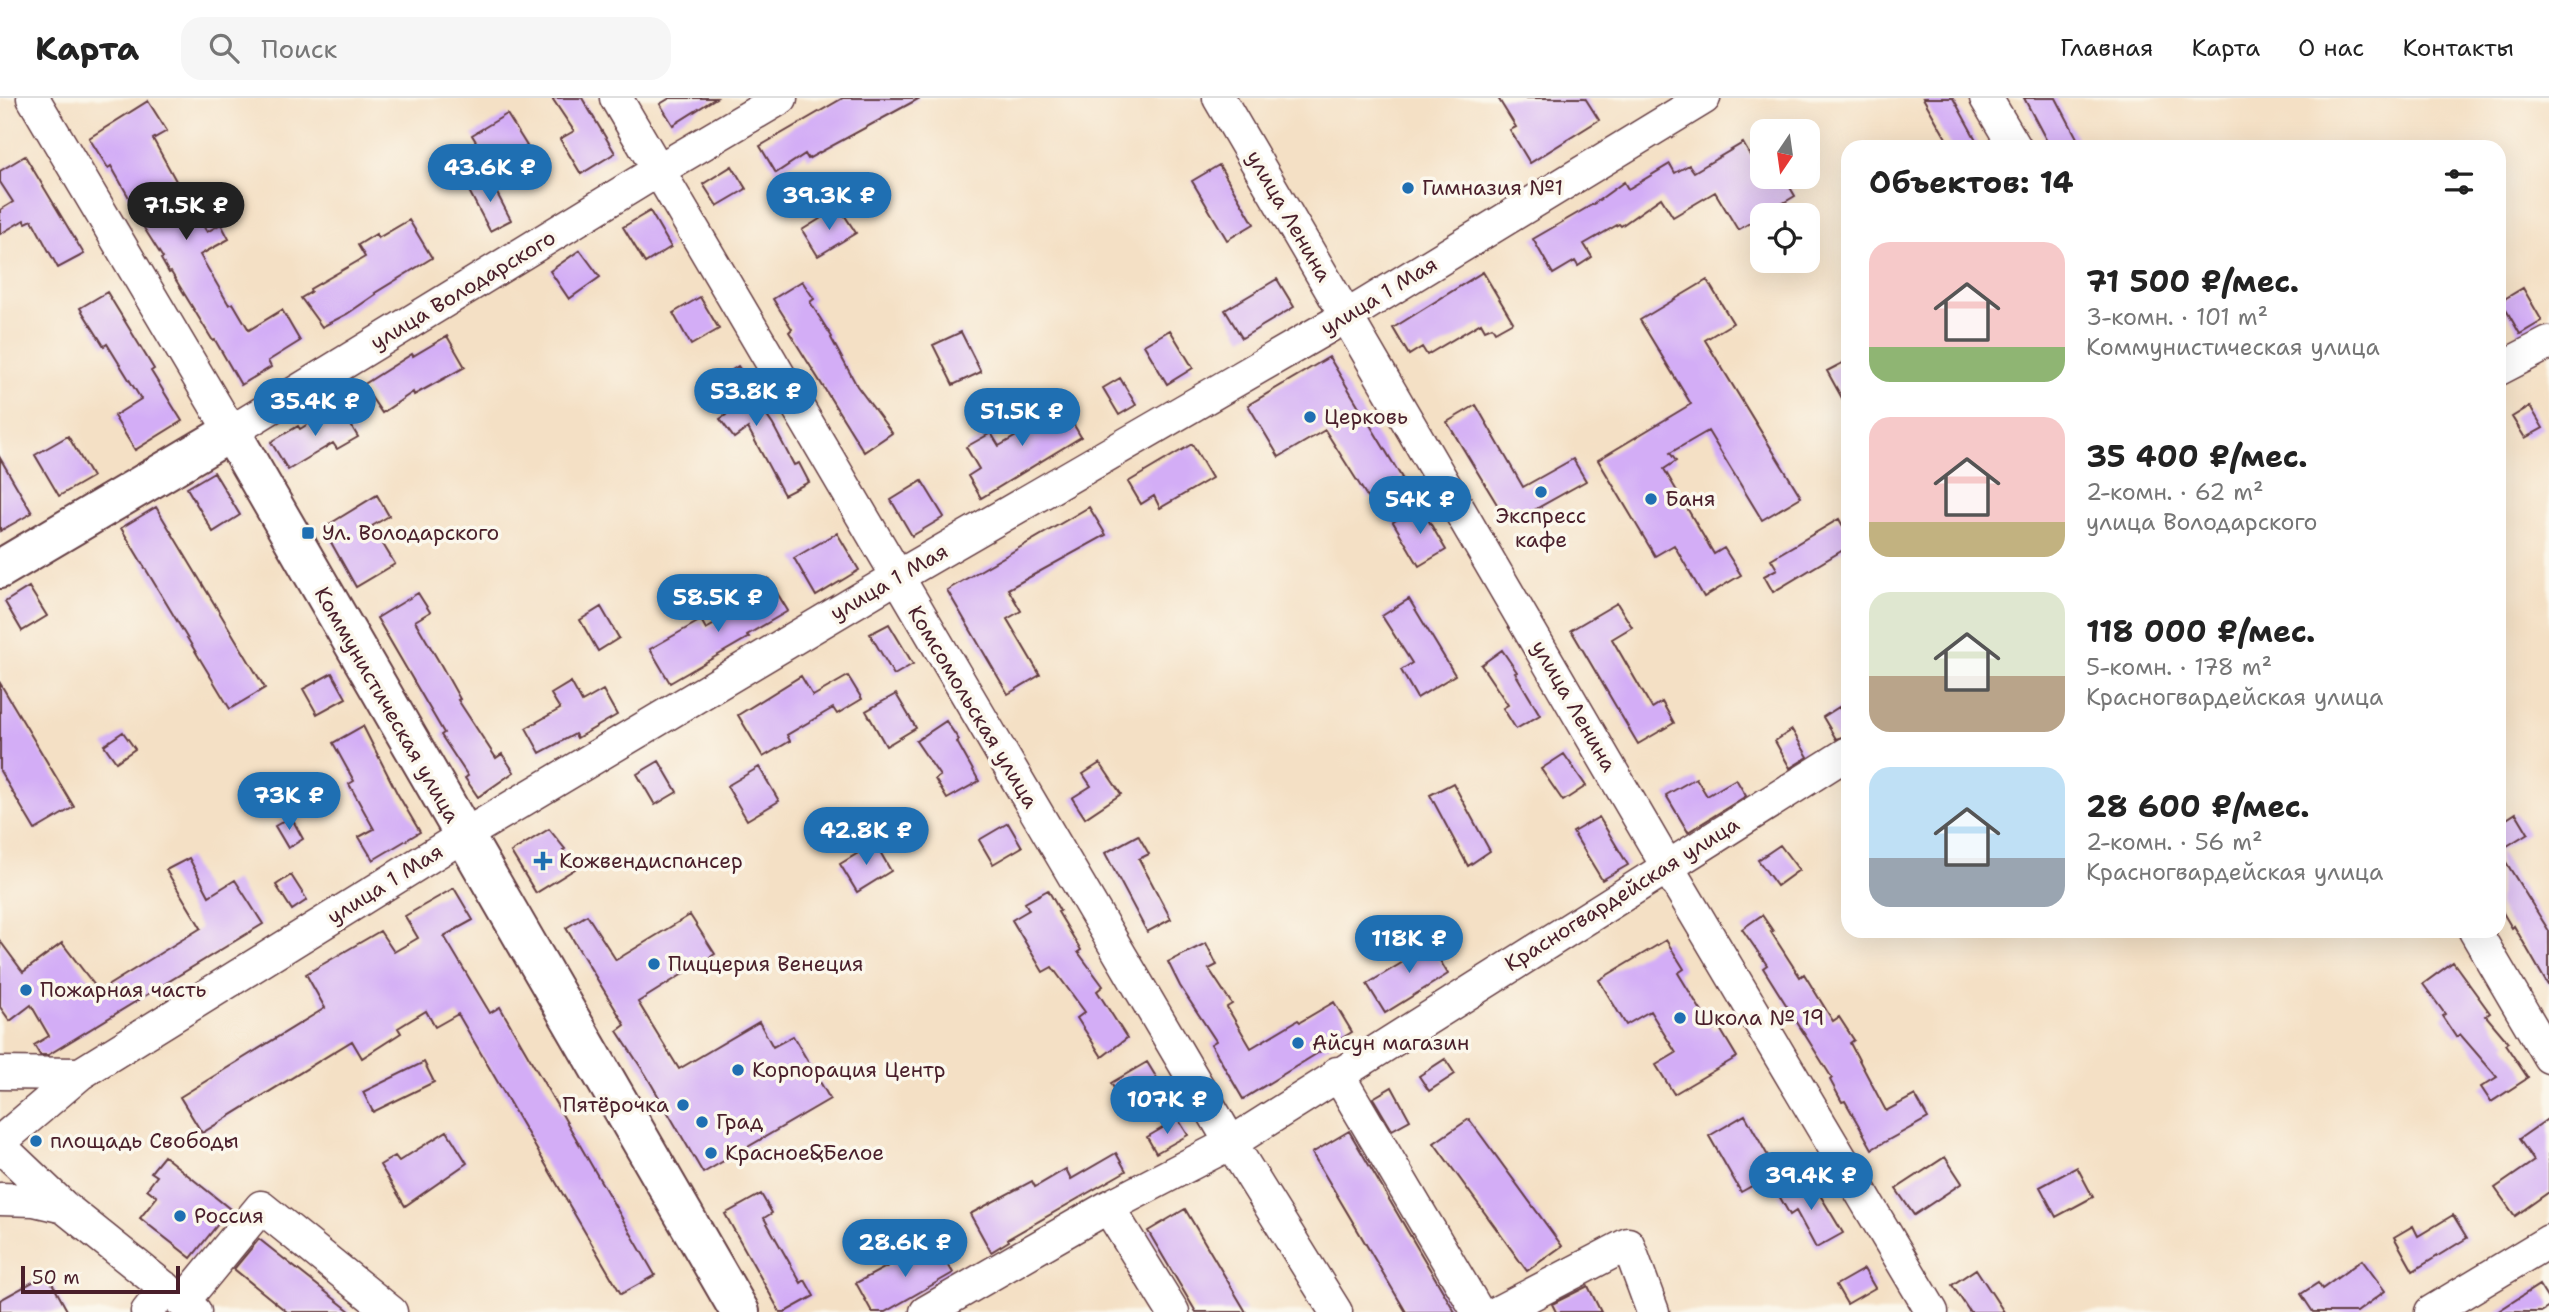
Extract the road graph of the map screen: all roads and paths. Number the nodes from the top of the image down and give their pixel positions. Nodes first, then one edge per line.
1 (33, 98) edge
2 (616, 98) edge
3 (781, 98) edge
4 (1219, 98) edge
5 (1704, 98) edge
6 (1986, 98) edge
7 (2011, 140) edge
8 (657, 171) junction
9 (1347, 316) junction
10 (2549, 342) edge
11 (2506, 365) edge
12 (231, 432) junction
13 (0, 569) edge
14 (897, 577) junction
15 (1841, 756) edge
16 (463, 836) junction
17 (1667, 866) junction
18 (2479, 938) edge
19 (2549, 1057) edge
20 (0, 1073) edge
21 (1337, 1073) junction
22 (80, 1074) junction
23 (1231, 1143) junction
24 (0, 1144) edge
25 (0, 1199) edge
26 (64, 1207) junction
27 (1108, 1208) junction
28 (2549, 1241) edge
29 (173, 1303) edge
30 (391, 1312) edge
31 (740, 1312) edge
32 (926, 1312) edge
33 (1173, 1312) edge
34 (1336, 1312) edge
35 (1478, 1312) edge
36 (1498, 1312) edge
37 (1653, 1312) edge
38 (1932, 1312) edge
39 (2431, 1312) edge

1 - 12 street, Коммунистическая улица
2 - 8 street, Комсомольская улица
3 - 8 street, улица Володарского
4 - 9 street, улица Ленина
5 - 9 street, улица 1 Мая
6 - 7 street
8 - 12 street, улица Володарского
8 - 14 street, Комсомольская улица
9 - 14 street, улица 1 Мая
9 - 17 street, улица Ленина
10 - 11 street
12 - 13 main road, улица Володарского
12 - 16 main road, Коммунистическая улица
14 - 16 street, улица 1 Мая
14 - 23 street, Комсомольская улица
15 - 17 street, Красногвардейская улица
16 - 22 street, улица 1 Мая
16 - 31 main road, Коммунистическая улица
17 - 21 street, Красногвардейская улица
17 - 38 street, улица Ленина
18 - 19 street
20 - 22 street
21 - 23 street, Красногвардейская улица
21 - 35 street
22 - 24 street, улица 1 Мая
23 - 27 street, Красногвардейская улица
23 - 34 street, Комсомольская улица
24 - 26 street
25 - 26 street
26 - 29 street
27 - 32 street, Красногвардейская улица
27 - 33 street
28 - 39 street
29 - 30 street
36 - 37 street

